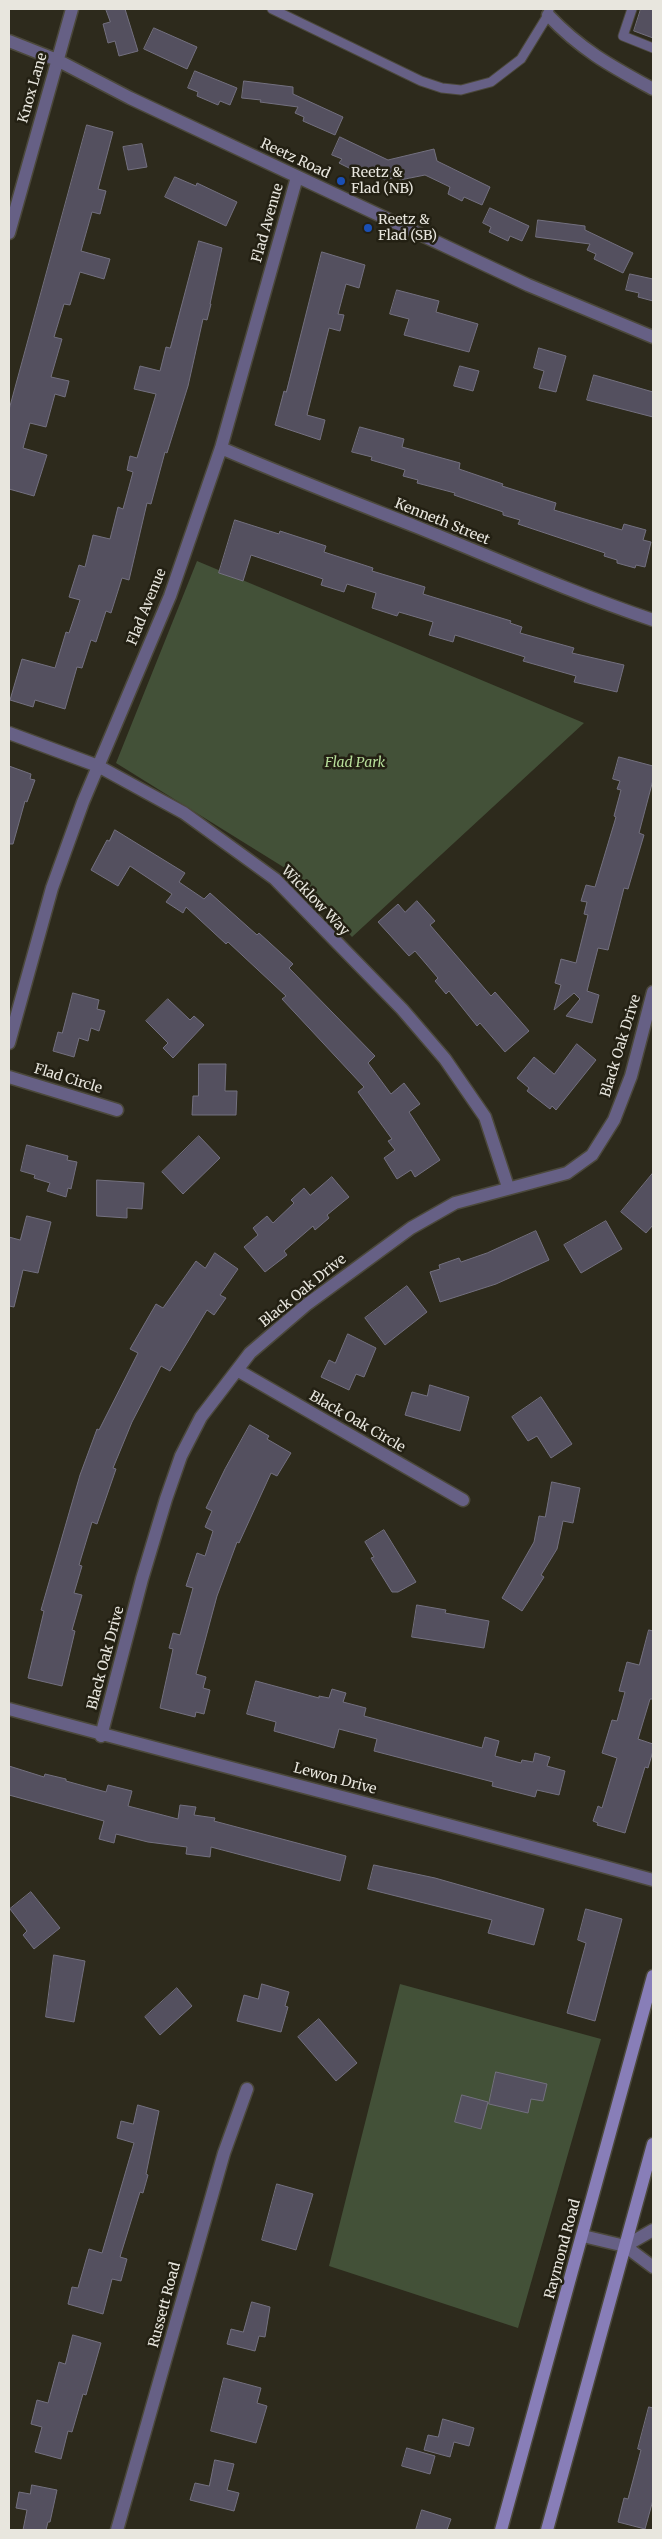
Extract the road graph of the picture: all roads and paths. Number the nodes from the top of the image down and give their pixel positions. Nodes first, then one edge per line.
1 (72, 9) edge
2 (272, 9) edge
3 (632, 9) edge
4 (548, 12) edge
5 (9, 41) edge
6 (653, 48) edge
7 (57, 60) junction
8 (653, 89) edge
9 (297, 177) junction
10 (9, 233) edge
11 (653, 337) edge
12 (221, 448) junction
13 (653, 620) edge
14 (9, 733) edge
15 (98, 766) junction
16 (653, 992) edge
17 (9, 1043) edge
18 (9, 1077) edge
19 (118, 1110) dead end
20 (508, 1187) junction
21 (237, 1370) junction
22 (463, 1500) dead end
23 (9, 1709) edge
24 (101, 1736) junction
25 (653, 1880) edge
26 (653, 1976) edge
27 (247, 2089) dead end
28 (653, 2144) edge
29 (653, 2230) edge
30 (583, 2236) junction
31 (625, 2246) junction
32 (653, 2267) edge
33 (117, 2530) edge
34 (501, 2530) edge
35 (548, 2530) edge

1 - 7 street, Knox Lane
2 - 4 lane
3 - 6 lane
4 - 8 street
5 - 7 street, Reetz Road
7 - 9 street, Reetz Road
7 - 10 street, Knox Lane
9 - 11 street, Reetz Road
9 - 12 street, Flad Avenue
12 - 13 street, Kenneth Street
12 - 15 street, Flad Avenue
14 - 15 street, Wicklow Way
15 - 17 street, Flad Avenue
15 - 20 street, Wicklow Way
16 - 20 street, Black Oak Drive
18 - 19 street, Flad Circle
20 - 21 street, Black Oak Drive
21 - 22 street, Black Oak Circle
21 - 24 street, Black Oak Drive
23 - 24 street, Lewon Drive
24 - 25 street, Lewon Drive
26 - 30 main road, Raymond Road
27 - 33 street, Russett Road
28 - 31 main road
29 - 31 street
30 - 31 street
30 - 34 main road, Raymond Road
31 - 32 street
31 - 35 main road

